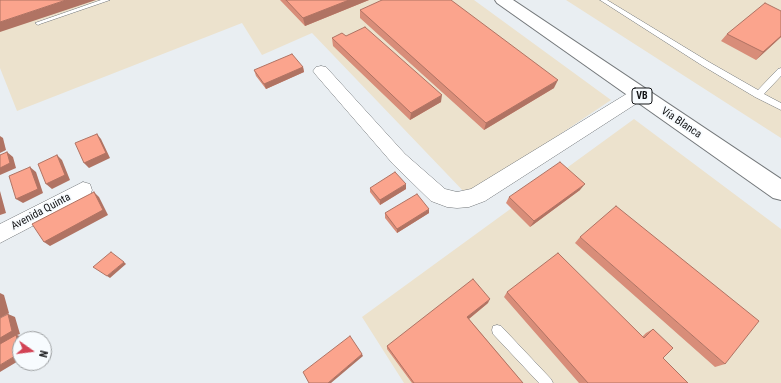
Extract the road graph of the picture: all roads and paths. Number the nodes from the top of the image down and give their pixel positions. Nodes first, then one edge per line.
1 (106, 0) edge
2 (504, 0) edge
3 (603, 0) edge
4 (38, 23) dead end
5 (320, 71) dead end
6 (781, 71) edge
7 (639, 94) junction
8 (758, 95) junction
9 (781, 107) edge
10 (83, 190) dead end
11 (781, 191) edge
12 (0, 234) edge
13 (497, 330) dead end
14 (547, 383) edge

1 - 4 lane
2 - 7 main road, Vía Blanca / VB
3 - 8 lane
5 - 7 street
6 - 8 lane
7 - 11 main road, Vía Blanca / VB
8 - 9 lane
10 - 12 street, Avenida Quinta
13 - 14 lane

